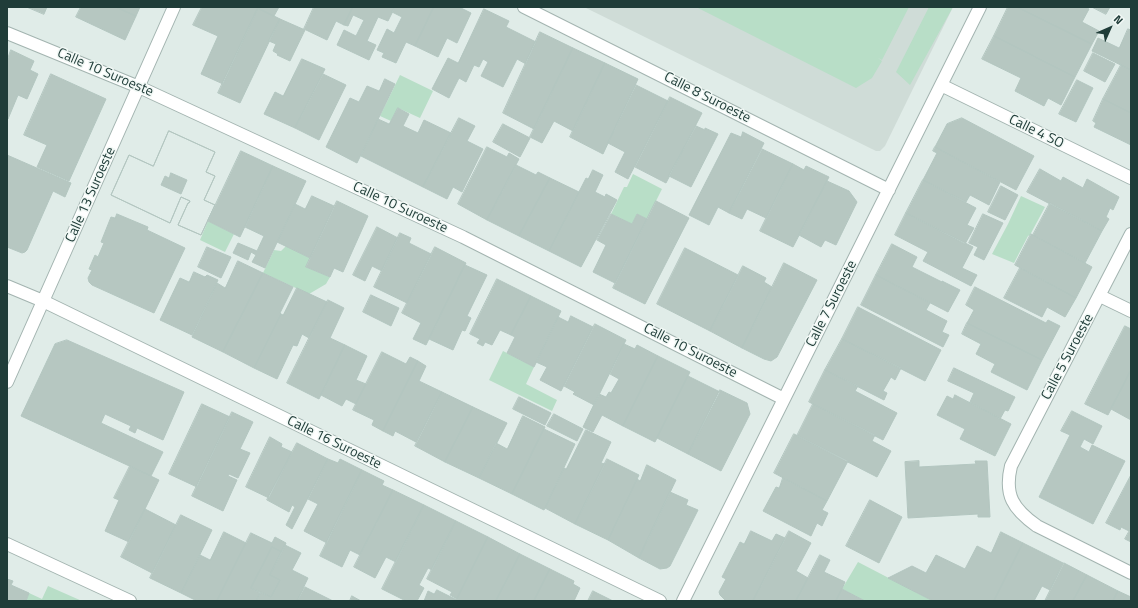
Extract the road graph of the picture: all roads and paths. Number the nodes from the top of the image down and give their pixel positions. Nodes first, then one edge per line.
1 (174, 7) edge
2 (524, 7) edge
3 (980, 7) edge
4 (7, 33) edge
5 (941, 85) junction
6 (139, 87) junction
7 (1131, 178) edge
8 (889, 190) junction
9 (1131, 234) edge
10 (7, 286) edge
11 (1100, 296) junction
12 (43, 301) junction
13 (1131, 311) edge
14 (7, 382) edge
15 (784, 399) junction
16 (7, 544) edge
17 (1131, 573) edge
18 (130, 601) edge
19 (660, 601) edge
20 (683, 601) edge

1 - 6 street, Calle 13 Suroeste
2 - 8 street, Calle 8 Suroeste
3 - 5 street, Calle 7 Suroeste
4 - 6 street, Calle 10 Suroeste
5 - 7 street, Calle 4 SO
5 - 8 street, Calle 7 Suroeste
6 - 12 street, Calle 13 Suroeste
6 - 15 street, Calle 10 Suroeste
8 - 15 street, Calle 7 Suroeste
9 - 11 street, Calle 5 Suroeste
10 - 12 street, Calle 16 Suroeste
11 - 13 street
11 - 17 street, Calle 5 Suroeste
12 - 14 street, Calle 13 Suroeste
12 - 19 street, Calle 16 Suroeste
15 - 20 street, Calle 7 Suroeste
16 - 18 street

